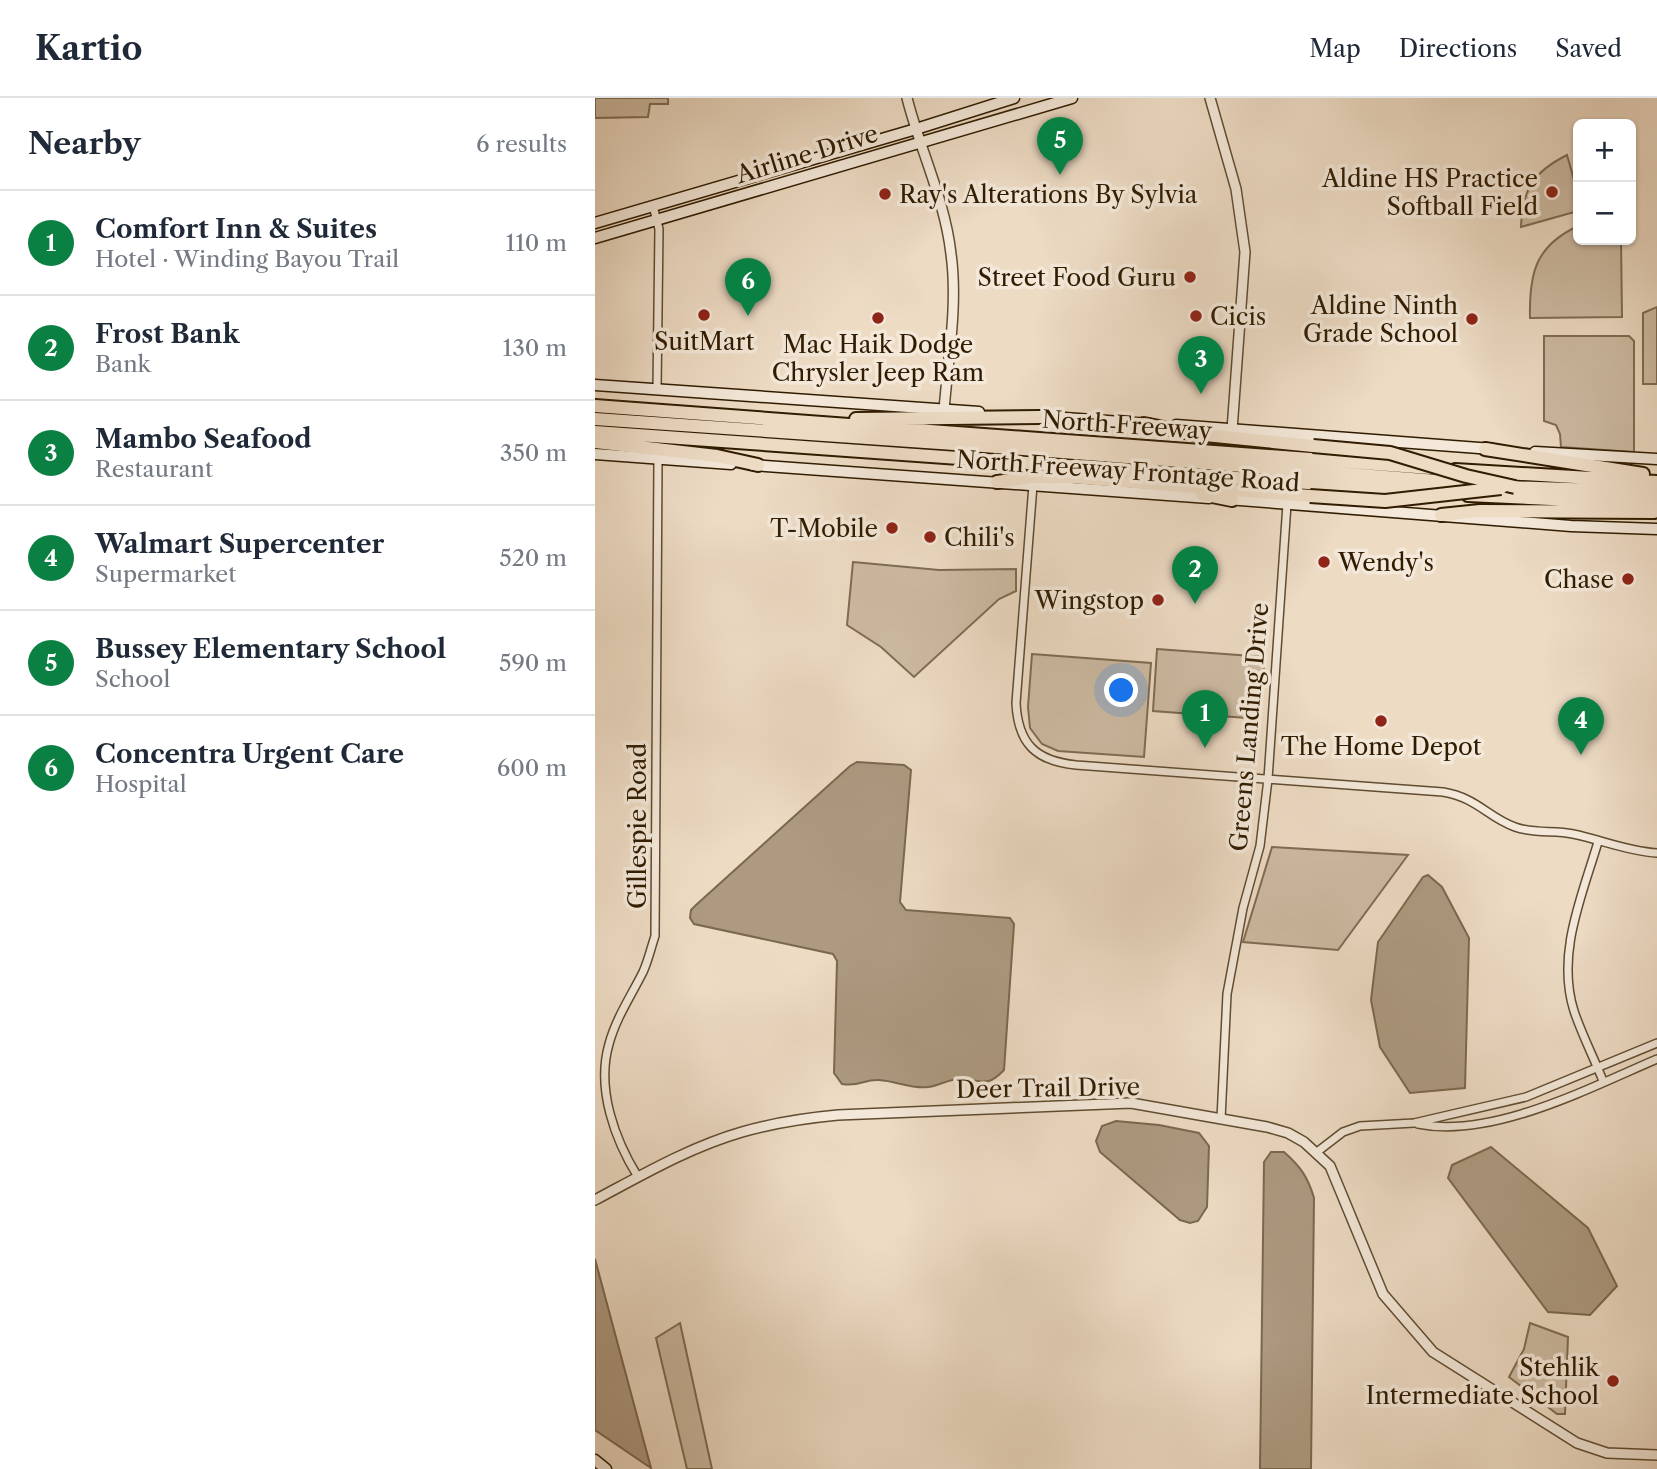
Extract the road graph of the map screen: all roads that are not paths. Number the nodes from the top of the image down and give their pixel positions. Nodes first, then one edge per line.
1 (907, 98) edge
2 (1014, 98) edge
3 (1072, 98) edge
4 (1210, 98) edge
5 (916, 129) junction
6 (920, 142) junction
7 (776, 170) junction
8 (738, 181) junction
9 (781, 184) junction
10 (717, 202) junction
11 (653, 206) junction
12 (657, 220) junction
13 (595, 223) edge
14 (595, 238) edge
15 (595, 385) edge
16 (657, 389) junction
17 (595, 406) edge
18 (944, 410) junction
19 (1041, 417) junction
20 (595, 419) edge
21 (1144, 424) junction
22 (834, 425) junction
23 (1232, 430) junction
24 (595, 432) edge
25 (595, 442) edge
26 (1485, 449) junction
27 (595, 454) edge
28 (658, 459) junction
29 (1657, 459) edge
30 (758, 465) junction
31 (1118, 480) junction
32 (1657, 480) edge
33 (997, 482) junction
34 (1033, 485) junction
35 (1515, 487) junction
36 (1657, 492) edge
37 (1233, 500) junction
38 (1287, 504) junction
39 (1657, 504) edge
40 (1657, 512) edge
41 (1441, 515) junction
42 (1657, 529) edge
43 (1268, 779) junction
44 (1598, 842) junction
45 (1657, 853) edge
46 (1655, 1044) edge
47 (1657, 1057) edge
48 (1598, 1068) junction
49 (1603, 1081) junction
50 (1221, 1119) junction
51 (1413, 1123) junction
52 (1317, 1152) junction
53 (638, 1177) junction
54 (595, 1200) edge
55 (1657, 1455) edge
56 (595, 1460) edge
57 (606, 1469) edge

1 - 5 street
2 - 5 main road, Airline Drive
3 - 6 main road, Airline Drive
4 - 23 street
5 - 6 street
5 - 7 main road, Airline Drive
6 - 9 main road, Airline Drive
6 - 18 street
7 - 8 main road, Airline Drive
7 - 9 main road
8 - 10 main road
8 - 11 main road, Airline Drive
9 - 10 main road, Airline Drive
10 - 12 main road, Airline Drive
11 - 12 street
11 - 13 main road, Airline Drive
12 - 14 main road, Airline Drive
12 - 16 street
15 - 16 main road, North Freeway Frontage Road
16 - 18 main road, North Freeway Frontage Road
17 - 22 highway, North Freeway
18 - 19 main road, North Freeway Frontage Road
19 - 21 main road, North Freeway Frontage Road
19 - 22 highway
20 - 35 highway, North Freeway, bridge
21 - 23 main road, North Freeway Frontage Road
21 - 35 highway, bridge
22 - 32 highway, North Freeway
23 - 26 main road, North Freeway Frontage Road
24 - 39 highway, North Freeway
25 - 30 highway
26 - 29 main road, North Freeway Frontage Road
26 - 32 highway
27 - 28 main road, North Freeway Frontage Road
28 - 30 main road, North Freeway Frontage Road
28 - 53 street, Gillespie Road
30 - 33 main road, North Freeway Frontage Road
31 - 33 highway
31 - 35 highway, bridge
31 - 37 highway
33 - 34 main road, North Freeway Frontage Road
34 - 37 main road, North Freeway Frontage Road
34 - 43 street
35 - 36 highway, North Freeway
37 - 38 main road, North Freeway Frontage Road
38 - 41 main road, North Freeway Frontage Road
38 - 43 street, Greens Landing Drive
40 - 41 highway
41 - 42 main road, North Freeway Frontage Road
43 - 44 street
43 - 50 street, Greens Landing Drive
44 - 45 street
44 - 48 street
46 - 47 street
46 - 48 street
47 - 49 street
48 - 49 street
48 - 51 street
49 - 51 street
50 - 52 street, Deer Trail Drive
50 - 53 street, Deer Trail Drive
51 - 52 street
52 - 55 street, Deer Trail Drive
53 - 54 street, Deer Trail Drive
56 - 57 main road

